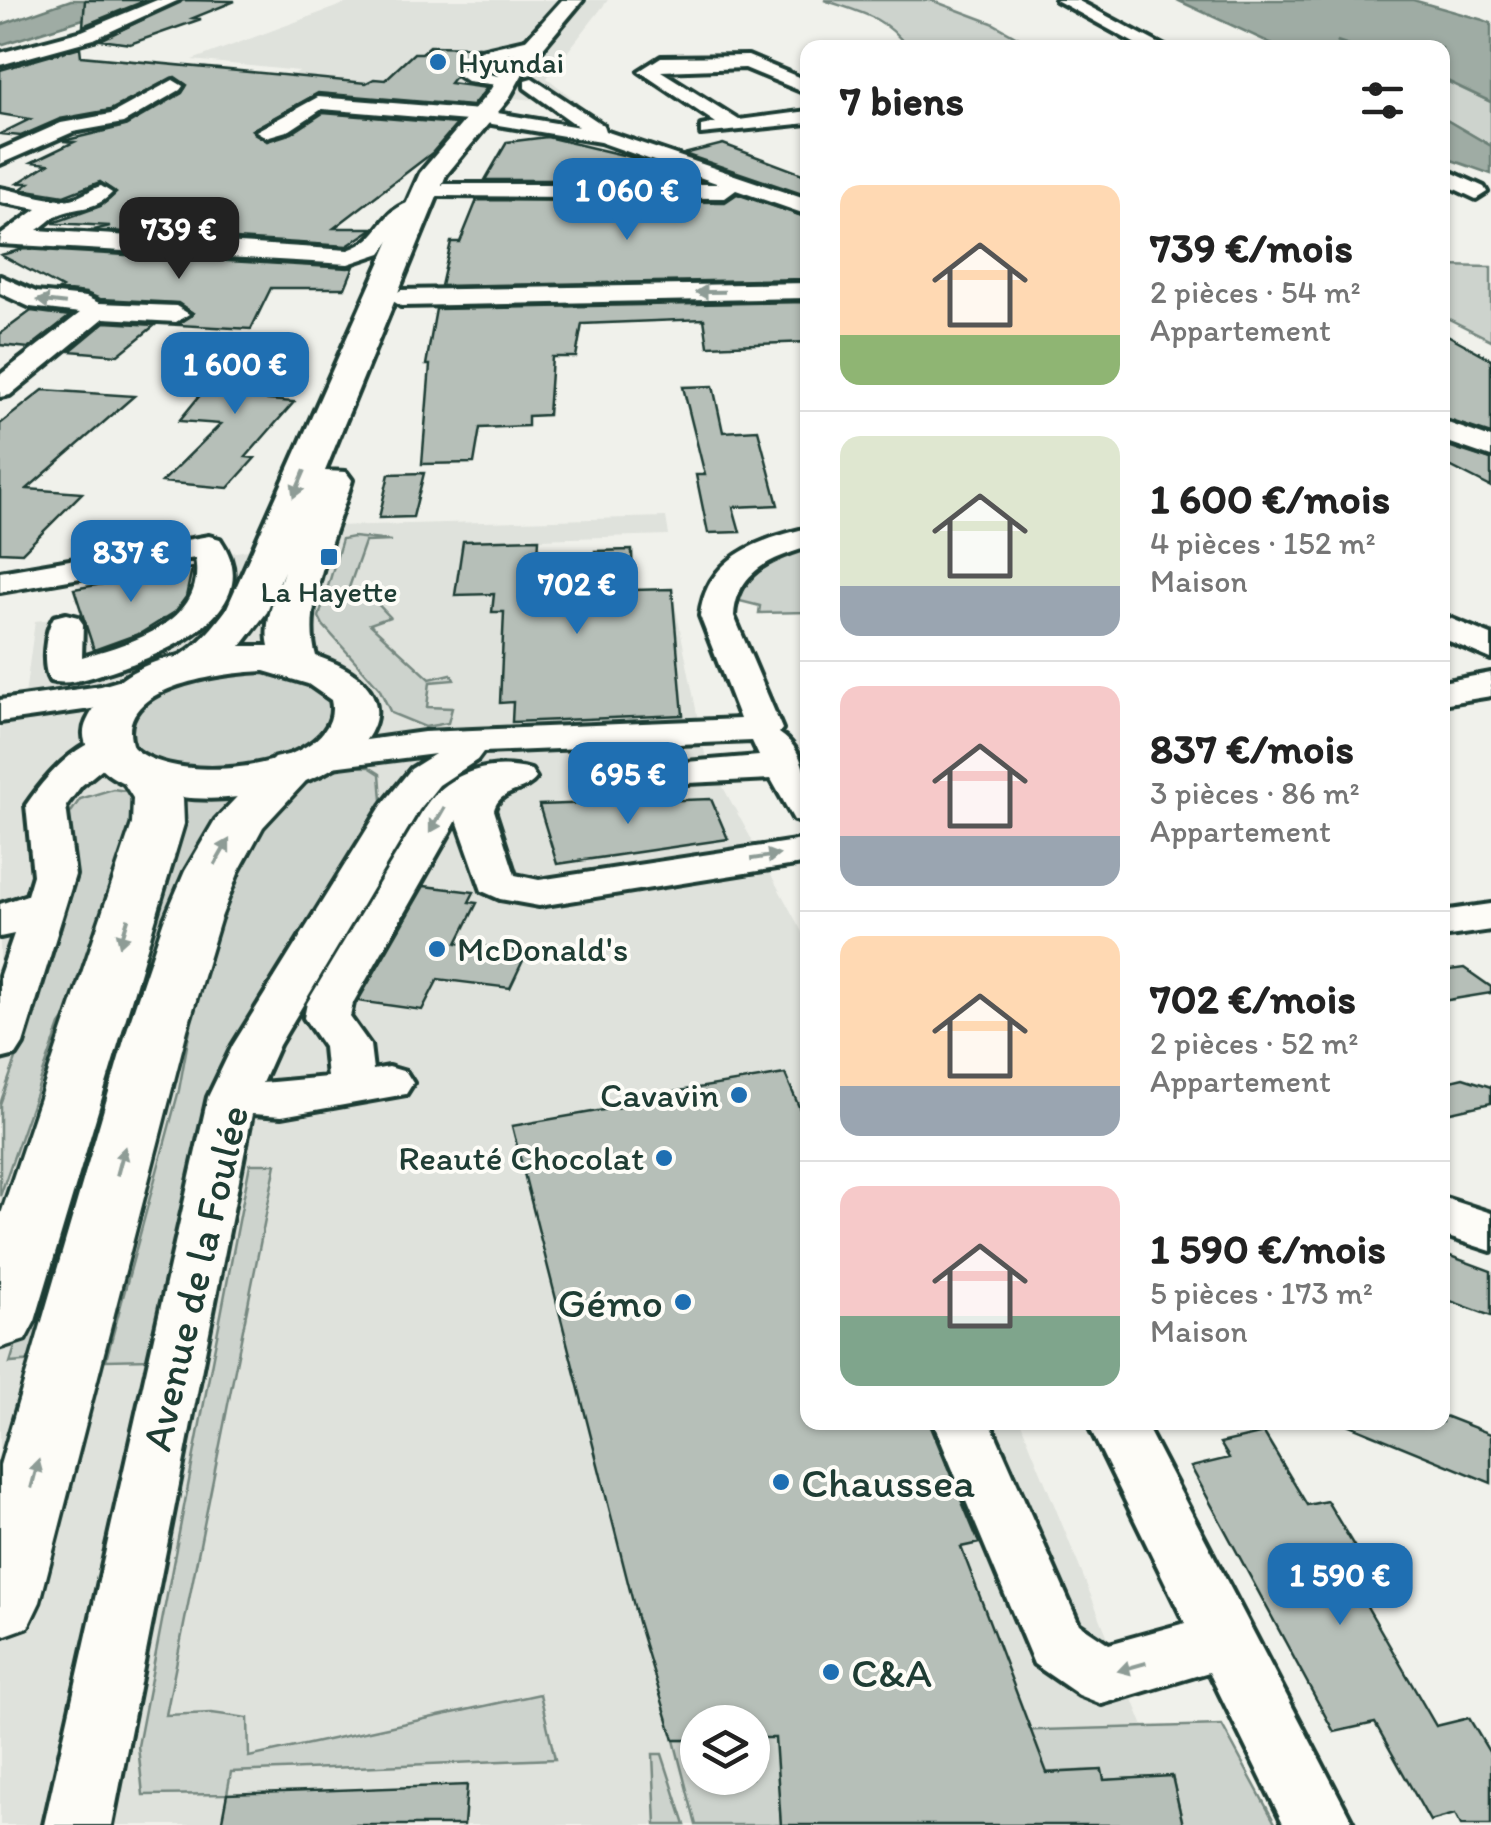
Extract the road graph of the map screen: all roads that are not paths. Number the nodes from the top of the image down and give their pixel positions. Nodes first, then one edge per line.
1 (573, 0) edge
2 (594, 0) edge
3 (1064, 0) edge
4 (155, 1) edge
5 (51, 34) dead end
6 (1142, 40) edge
7 (534, 43) junction
8 (0, 59) edge
9 (532, 84) junction
10 (800, 85) edge
11 (172, 86) dead end
12 (509, 112) junction
13 (571, 112) junction
14 (800, 118) edge
15 (735, 126) junction
16 (266, 131) dead end
17 (604, 136) junction
18 (634, 147) junction
19 (0, 158) edge
20 (1450, 178) edge
21 (751, 188) junction
22 (1476, 192) dead end
23 (101, 193) dead end
24 (0, 195) edge
25 (430, 199) junction
26 (800, 202) edge
27 (53, 208) junction
28 (8, 241) edge
29 (0, 283) edge
30 (800, 290) edge
31 (401, 298) junction
32 (93, 310) junction
33 (176, 314) dead end
34 (0, 389) edge
35 (1450, 433) edge
36 (1491, 448) edge
37 (800, 540) edge
38 (0, 582) edge
39 (66, 624) dead end
40 (1450, 630) edge
41 (1491, 648) edge
42 (295, 661) junction
43 (197, 664) junction
44 (146, 684) junction
45 (1491, 684) edge
46 (1450, 692) edge
47 (355, 709) junction
48 (0, 713) edge
49 (763, 730) junction
50 (120, 749) junction
51 (320, 761) junction
52 (688, 772) dead end
53 (793, 772) edge
54 (417, 775) junction
55 (800, 853) edge
56 (46, 907) junction
57 (1491, 917) edge
58 (1450, 923) edge
59 (0, 924) edge
60 (0, 1044) edge
61 (232, 1097) junction
62 (1450, 1218) edge
63 (1491, 1232) edge
64 (0, 1321) edge
65 (964, 1430) edge
66 (1119, 1430) edge
67 (0, 1602) edge
68 (1226, 1640) junction
69 (78, 1825) edge
70 (1320, 1825) edge

1 - 7 main road
2 - 9 main road
3 - 6 street
4 - 5 street
4 - 8 street
7 - 12 main road
7 - 12 street
9 - 12 main road
9 - 13 street
10 - 15 street
11 - 19 street
12 - 13 street
12 - 13 street
12 - 16 street
12 - 17 street
12 - 25 main road
13 - 17 street
14 - 15 street
15 - 18 street
17 - 18 street
18 - 21 street
20 - 22 street
21 - 25 street
21 - 26 street
23 - 27 street
24 - 27 street
25 - 28 street
25 - 31 main road
25 -> 43 main road
27 - 28 street
32 -> 29 street
30 -> 31 street
31 - 42 main road
32 - 33 street
32 - 34 street
35 - 36 street
37 - 49 street
38 - 39 street
40 - 41 street
42 - 43 main road
42 - 47 main road
43 - 44 main road
44 - 48 street
44 - 50 main road
45 - 46 street
47 - 51 main road
47 - 54 street
48 - 50 street
49 - 53 street
49 - 54 street, Avenue de la Foulée
50 - 51 main road
50 - 56 street
50 -> 64 highway
51 - 54 street
51 - 54 street
67 -> 51 highway
52 - 53 street
54 - 61 street, Avenue de la Foulée
55 - 61 street
56 - 59 street
56 - 60 street
57 - 58 street
61 - 69 street, Avenue de la Foulée
62 - 63 street
68 -> 65 street
66 - 68 street
68 - 70 street

